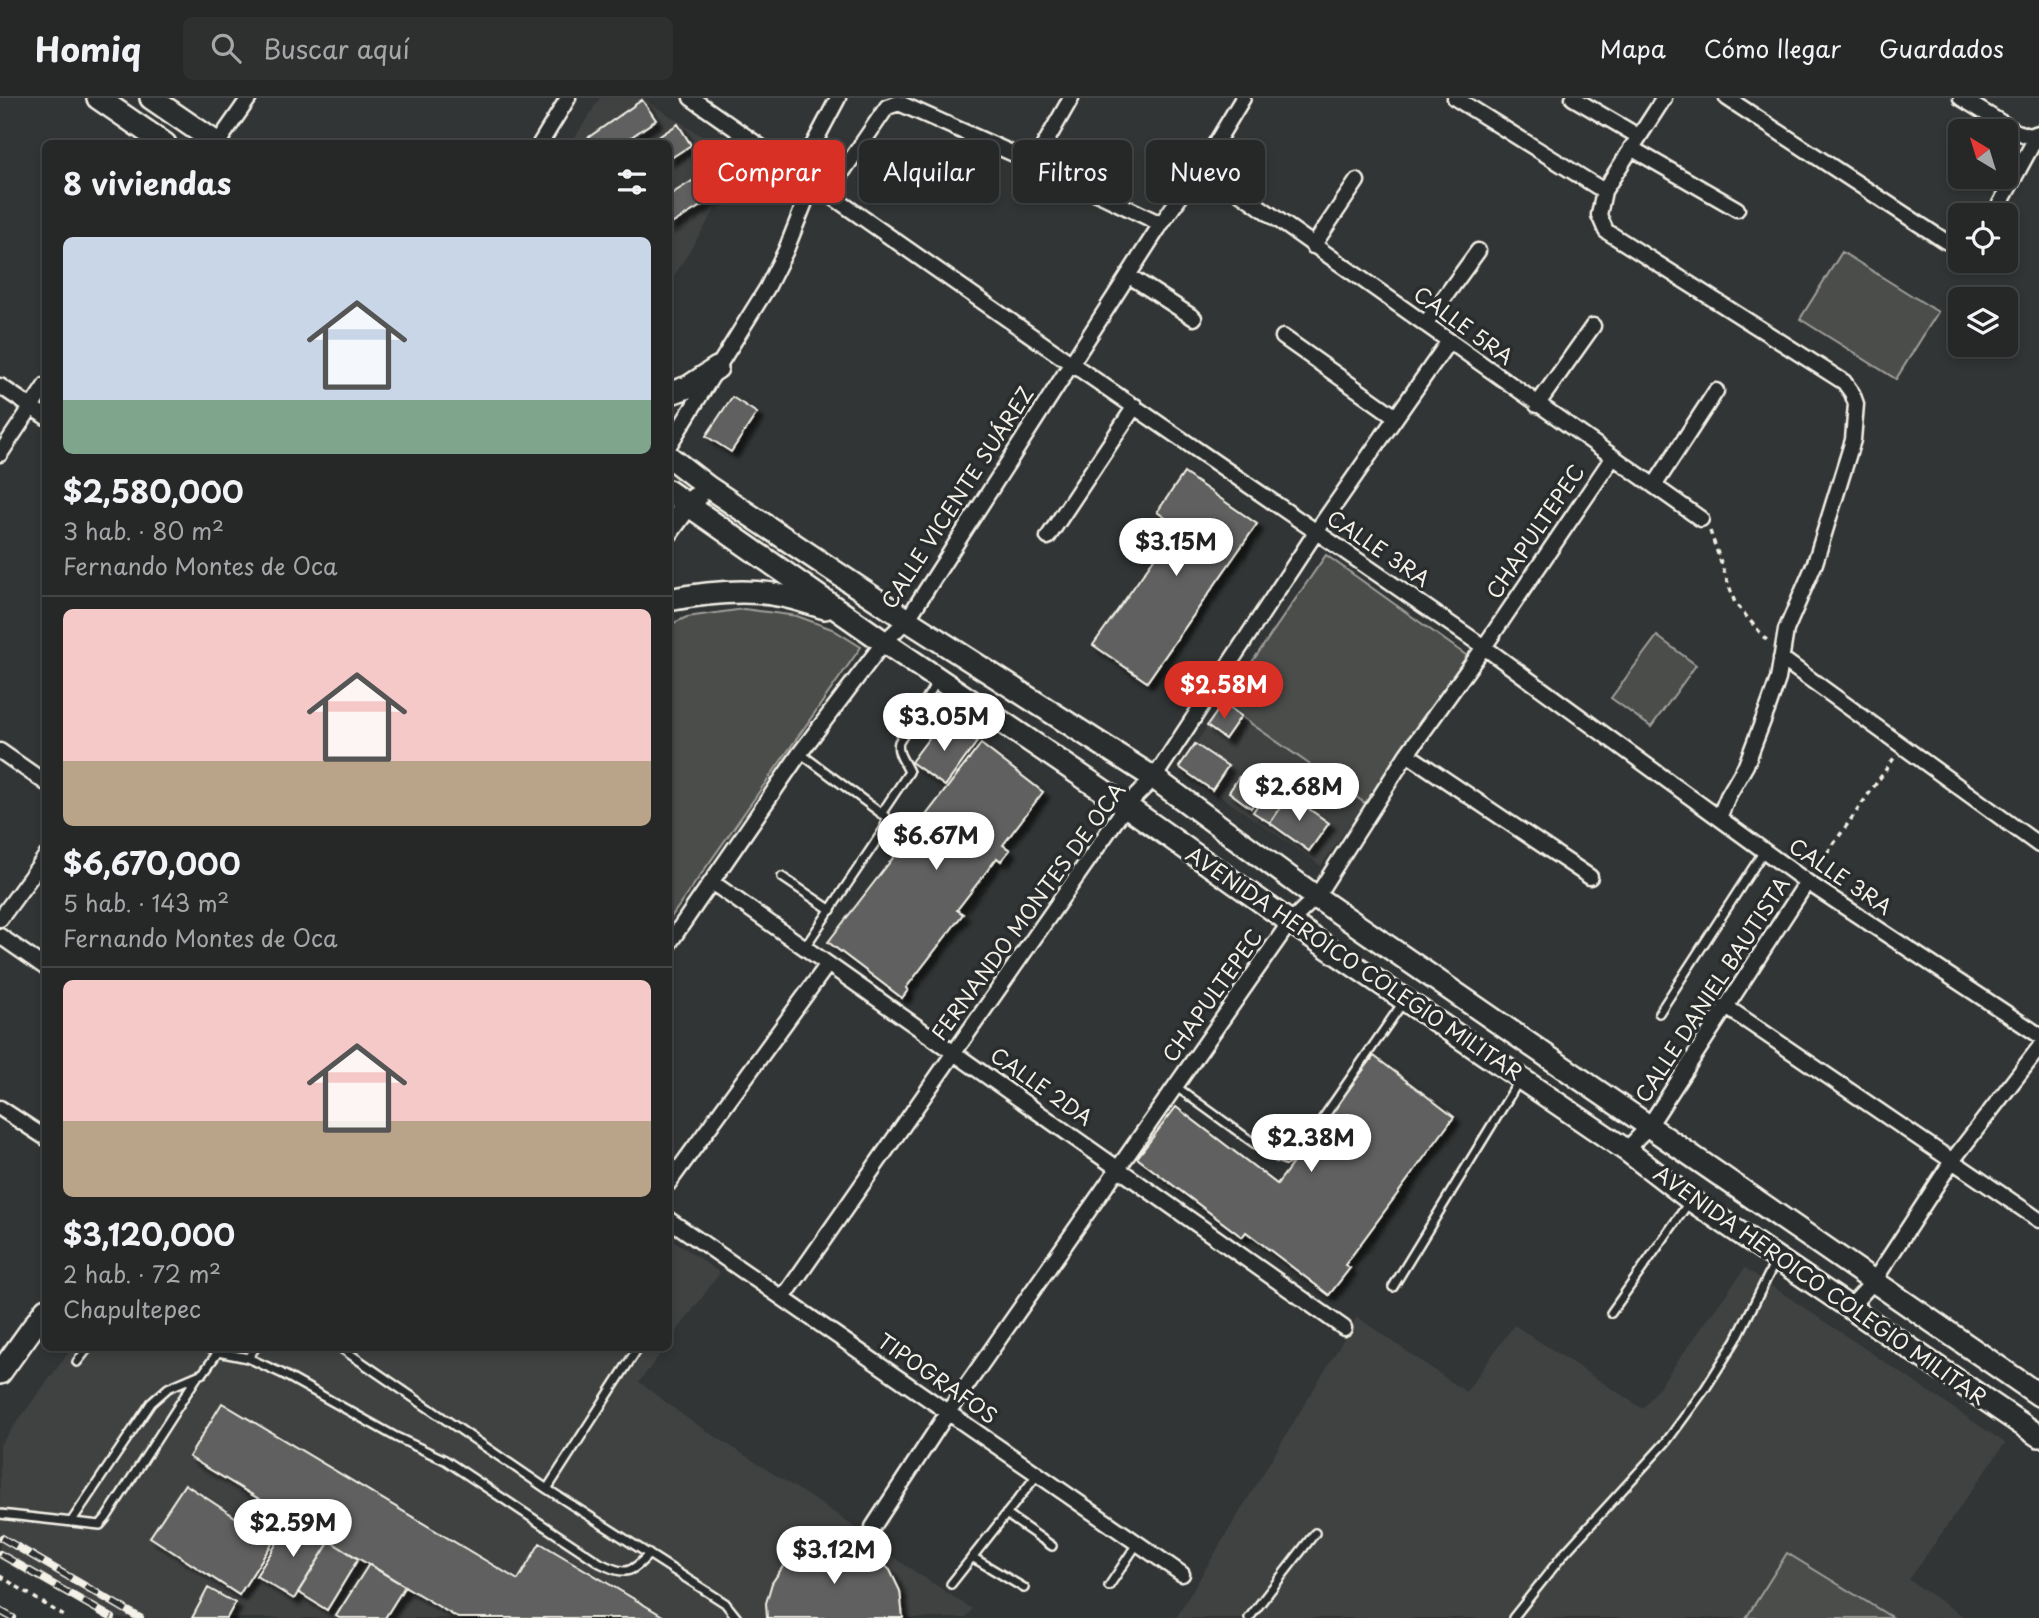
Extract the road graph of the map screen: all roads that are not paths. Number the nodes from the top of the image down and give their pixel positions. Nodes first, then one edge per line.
1 (98, 98) edge
2 (151, 98) edge
3 (249, 98) edge
4 (568, 98) edge
5 (691, 98) edge
6 (838, 98) edge
7 (1071, 98) edge
8 (1243, 98) edge
9 (1455, 98) edge
10 (1573, 98) edge
11 (1664, 98) edge
12 (1727, 98) edge
13 (1961, 98) edge
14 (2038, 134) edge
15 (159, 140) edge
16 (213, 140) edge
17 (219, 140) edge
18 (542, 140) edge
19 (751, 140) edge
20 (815, 140) edge
21 (1047, 140) edge
22 (1218, 140) edge
23 (1635, 142) junction
24 (1013, 153) edge
25 (845, 168) edge
26 (1357, 181) dead end
27 (1604, 191) junction
28 (803, 203) edge
29 (842, 203) edge
30 (1117, 203) edge
31 (1176, 203) edge
32 (1253, 203) edge
33 (2001, 203) edge
34 (1737, 209) dead end
35 (1161, 224) junction
36 (1948, 242) edge
37 (1313, 246) junction
38 (1478, 251) dead end
39 (1128, 275) junction
40 (1194, 318) dead end
41 (1425, 324) junction
42 (1593, 326) dead end
43 (1283, 337) dead end
44 (1449, 341) junction
45 (1072, 364) junction
46 (717, 368) junction
47 (0, 386) edge
48 (42, 390) edge
49 (1716, 391) dead end
50 (672, 393) edge
51 (1537, 405) junction
52 (1135, 406) junction
53 (30, 407) junction
54 (42, 414) edge
55 (1396, 417) junction
56 (672, 441) edge
57 (0, 454) edge
58 (1612, 457) junction
59 (672, 459) edge
60 (1654, 486) junction
61 (708, 488) junction
62 (672, 494) edge
63 (687, 505) junction
64 (1701, 519) road end
65 (672, 526) edge
66 (1316, 532) junction
67 (1048, 537) dead end
68 (672, 599) edge
69 (840, 611) junction
70 (907, 620) junction
71 (884, 642) junction
72 (1484, 647) junction
73 (1781, 658) junction
74 (939, 679) junction
75 (0, 751) edge
76 (800, 753) junction
77 (1407, 754) junction
78 (1154, 778) junction
79 (42, 780) edge
80 (1125, 806) junction
81 (881, 814) junction
82 (1719, 818) junction
83 (2039, 845) edge
84 (1764, 851) junction
85 (42, 861) edge
86 (782, 877) dead end
87 (1590, 877) dead end
88 (1807, 882) junction
89 (713, 883) junction
90 (1316, 897) junction
91 (831, 910) junction
92 (0, 919) edge
93 (1290, 922) junction
94 (0, 936) edge
95 (672, 939) edge
96 (805, 948) junction
97 (828, 964) junction
98 (42, 965) edge
99 (1405, 1000) junction
100 (1725, 1006) junction
101 (1659, 1013) dead end
102 (2039, 1035) edge
103 (2039, 1048) edge
104 (955, 1051) junction
105 (1520, 1079) junction
106 (1175, 1086) junction
107 (0, 1108) edge
108 (1650, 1126) junction
109 (42, 1135) edge
110 (1626, 1150) junction
111 (1952, 1161) junction
112 (1119, 1168) junction
113 (672, 1178) edge
114 (1691, 1200) junction
115 (2039, 1220) edge
116 (672, 1222) edge
117 (1777, 1258) junction
118 (1874, 1281) junction
119 (1393, 1287) dead end
120 (783, 1298) junction
121 (1850, 1307) junction
122 (1611, 1313) dead end
123 (42, 1315) edge
124 (1344, 1328) dead end
125 (86, 1351) edge
126 (218, 1351) edge
127 (223, 1351) edge
128 (253, 1351) edge
129 (345, 1351) edge
130 (636, 1351) edge
131 (248, 1358) junction
132 (77, 1362) dead end
133 (0, 1373) edge
134 (197, 1377) junction
135 (2039, 1395) edge
136 (948, 1412) junction
137 (2039, 1436) edge
138 (1038, 1474) junction
139 (547, 1489) junction
140 (0, 1514) edge
141 (1006, 1514) junction
142 (71, 1522) junction
143 (873, 1527) dead end
144 (1315, 1533) dead end
145 (1138, 1543) junction
146 (1052, 1546) dead end
147 (649, 1554) junction
148 (972, 1556) junction
149 (1182, 1574) dead end
150 (951, 1584) dead end
151 (1109, 1586) dead end
152 (1024, 1588) dead end
153 (737, 1618) edge
154 (1249, 1618) edge
155 (1513, 1618) edge

1 - 15 main road
2 - 16 main road
3 - 17 street
4 - 18 street
5 - 19 street, CALLE 3RA
6 - 20 street
7 - 21 street
8 - 22 street, CALLE VICENTE SUÁREZ
9 - 27 street
10 - 23 street
11 - 23 street
12 - 36 street
13 - 14 street
14 - 33 street
23 - 27 street
23 - 34 street
24 - 25 street
26 - 37 street
27 - 73 street
28 - 46 street
29 - 45 street, CALLE 3RA
30 - 35 street
31 - 35 street, CALLE VICENTE SUÁREZ
32 - 37 street, CALLE 5RA
35 - 39 street, CALLE VICENTE SUÁREZ
37 - 41 street, CALLE 5RA
38 - 41 street
39 - 40 street
39 - 45 street, CALLE VICENTE SUÁREZ
41 - 44 street, CALLE 5RA
42 - 51 street
43 - 55 street
44 - 51 street, CALLE 5RA
44 - 55 street, FERNANDO MONTES DE OCA
45 - 52 street, CALLE 3RA
45 - 70 street, CALLE VICENTE SUÁREZ
46 - 50 main road
46 - 56 street
47 - 53 street
48 - 53 street
49 - 60 street
51 - 58 street, CALLE 5RA
52 - 66 street, CALLE 3RA
52 - 67 street
53 - 54 street
53 - 57 street
55 - 66 street, FERNANDO MONTES DE OCA
58 - 60 street, CALLE 5RA
58 - 72 street, CHAPULTEPEC
59 - 61 main road, AVENIDA HEROICO COLEGIO MILITAR
60 - 64 street, CALLE 5RA
61 - 63 main road
61 - 70 main road, AVENIDA HEROICO COLEGIO MILITAR
62 - 63 main road, AVENIDA HEROICO COLEGIO MILITAR
63 - 65 main road
63 - 69 main road, AVENIDA HEROICO COLEGIO MILITAR
66 - 72 street, CALLE 3RA
66 - 78 street, FERNANDO MONTES DE OCA
68 - 69 main road
69 - 71 main road, AVENIDA HEROICO COLEGIO MILITAR
70 - 71 street, CALLE VICENTE SUÁREZ
70 - 78 main road, AVENIDA HEROICO COLEGIO MILITAR
71 - 74 main road, AVENIDA HEROICO COLEGIO MILITAR
71 - 76 street, CALLE VICENTE SUÁREZ
72 - 77 street, CHAPULTEPEC
72 - 82 street, CALLE 3RA
73 - 82 street
73 - 83 street
74 - 80 main road, AVENIDA HEROICO COLEGIO MILITAR
74 - 81 lane
75 - 79 street
76 - 81 lane
76 - 89 street, CALLE VICENTE SUÁREZ
77 - 87 street
77 - 90 street, CHAPULTEPEC
78 - 80 street, FERNANDO MONTES DE OCA
78 - 90 main road, AVENIDA HEROICO COLEGIO MILITAR
80 - 93 main road, AVENIDA HEROICO COLEGIO MILITAR
80 - 104 street, FERNANDO MONTES DE OCA
81 - 91 lane
82 - 84 street, CALLE 3RA
84 - 88 street, CALLE 3RA
84 - 101 lane
85 - 92 street
86 - 91 lane
88 - 100 street, CALLE DANIEL BAUTISTA
88 - 102 street, CALLE 3RA
89 - 95 street, CALLE VICENTE SUÁREZ
89 - 96 street, CALLE 2DA
90 - 93 street, CHAPULTEPEC
90 - 108 main road, AVENIDA HEROICO COLEGIO MILITAR
91 - 96 lane
93 - 99 main road, AVENIDA HEROICO COLEGIO MILITAR
93 - 106 street, CHAPULTEPEC
94 - 98 street
96 - 97 street, CALLE 2DA
97 - 104 street, CALLE 2DA
97 - 113 street
99 - 105 main road, AVENIDA HEROICO COLEGIO MILITAR
99 - 106 lane
100 - 108 street, CALLE DANIEL BAUTISTA
100 - 111 street
103 - 111 street
104 - 112 street, CALLE 2DA
104 - 120 street, FERNANDO MONTES DE OCA
105 - 110 main road, AVENIDA HEROICO COLEGIO MILITAR
105 - 119 lane
106 - 112 street, CHAPULTEPEC
107 - 109 street
108 - 110 street, CALLE DANIEL BAUTISTA
108 - 118 main road, AVENIDA HEROICO COLEGIO MILITAR
110 - 114 main road, AVENIDA HEROICO COLEGIO MILITAR
111 - 115 street
111 - 118 street
112 - 124 street, CALLE 2DA
112 - 136 street, CHAPULTEPEC
114 - 117 main road, AVENIDA HEROICO COLEGIO MILITAR
114 - 122 lane
116 - 120 street, TIPOGRAFOS
117 - 121 main road, AVENIDA HEROICO COLEGIO MILITAR
117 - 155 lane
118 - 121 street
118 - 135 main road, AVENIDA HEROICO COLEGIO MILITAR
120 - 136 street, TIPOGRAFOS
121 - 137 main road, AVENIDA HEROICO COLEGIO MILITAR
123 - 133 main road
125 - 132 lane
126 - 134 lane
127 - 131 lane
128 - 131 lane
129 - 139 lane
130 - 139 lane
131 - 147 lane
134 - 142 lane
134 - 142 lane
136 - 138 street, TIPOGRAFOS
136 - 143 street, CHAPULTEPEC
138 - 141 lane
138 - 145 street, TIPOGRAFOS
139 - 147 lane
140 - 142 lane
141 - 146 lane
141 - 148 lane
144 - 154 lane
145 - 149 street, TIPOGRAFOS
145 - 151 lane
147 - 153 lane
148 - 150 lane
148 - 152 lane

